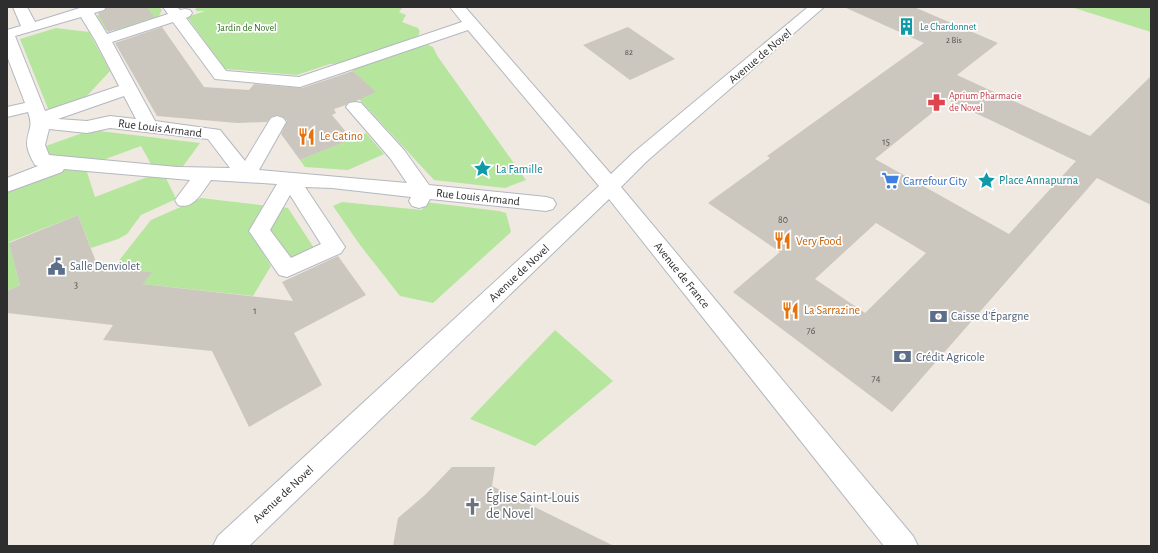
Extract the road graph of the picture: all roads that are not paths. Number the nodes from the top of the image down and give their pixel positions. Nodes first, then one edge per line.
1 (20, 7) edge
2 (457, 7) edge
3 (817, 7) edge
4 (92, 9) edge
5 (177, 12) edge
6 (472, 24) junction
7 (30, 28) junction
8 (7, 35) edge
9 (103, 40) junction
10 (136, 96) junction
11 (355, 107) dead end
12 (7, 112) edge
13 (38, 116) junction
14 (277, 122) dead end
15 (148, 126) junction
16 (59, 162) junction
17 (205, 175) junction
18 (246, 175) junction
19 (290, 179) junction
20 (7, 185) edge
21 (610, 186) junction
22 (421, 197) junction
23 (185, 200) dead end
24 (546, 204) dead end
25 (228, 546) edge
26 (903, 546) edge

1 - 7 street
2 - 6 street, Avenue de France
3 - 21 street, Avenue de Novel
4 - 7 street
4 - 9 street
5 - 6 street
5 - 9 street
6 - 21 street, Avenue de France
7 - 8 street
8 - 13 street
9 - 10 street
10 - 13 street
10 - 15 street
11 - 22 street
12 - 13 street
13 - 15 street, Rue Louis Armand
13 - 16 street
14 - 18 street
15 - 18 street, Rue Louis Armand
16 - 17 street
16 - 20 street
17 - 18 street
17 - 23 street
18 - 19 street, Rue Louis Armand
19 - 19 street
19 - 22 street, Rue Louis Armand
21 - 25 street, Avenue de Novel
21 - 26 street, Avenue de France
22 - 24 street, Rue Louis Armand

